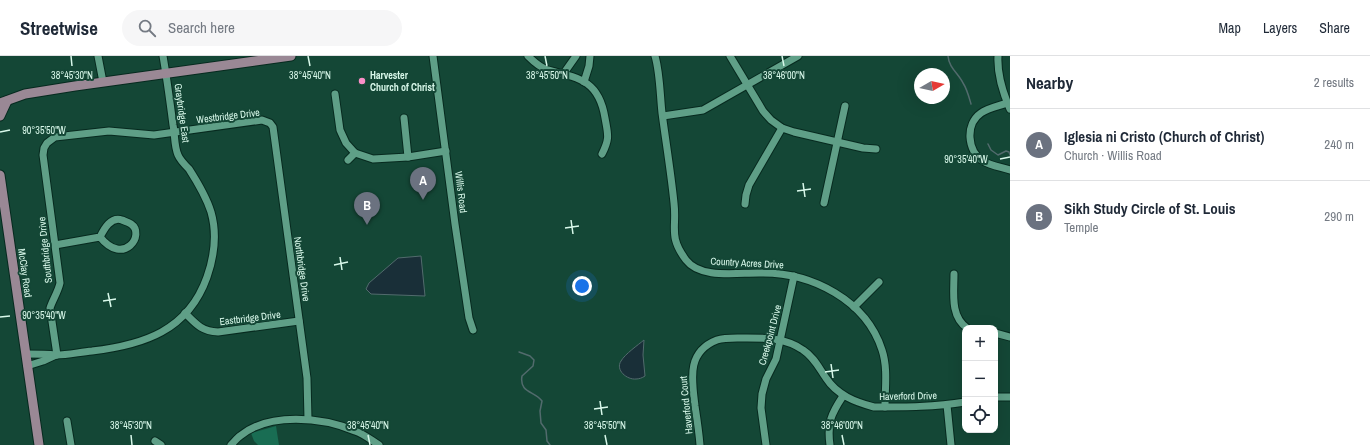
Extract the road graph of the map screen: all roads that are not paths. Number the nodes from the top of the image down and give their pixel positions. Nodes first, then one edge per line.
1 (98, 56) edge
2 (163, 56) edge
3 (291, 56) edge
4 (433, 56) edge
5 (528, 56) edge
6 (576, 56) edge
7 (590, 56) edge
8 (655, 56) edge
9 (730, 56) edge
10 (798, 56) edge
11 (998, 56) edge
12 (166, 73) junction
13 (564, 73) junction
14 (102, 82) junction
15 (584, 82) junction
16 (747, 86) junction
17 (335, 94) dead end
18 (2, 101) edge
19 (845, 106) dead end
20 (1009, 106) edge
21 (0, 116) edge
22 (663, 116) junction
23 (404, 118) dead end
24 (270, 123) joint
25 (782, 128) junction
26 (174, 132) junction
27 (838, 142) junction
28 (47, 143) joint
29 (876, 149) dead end
30 (446, 151) junction
31 (355, 153) junction
32 (602, 154) dead end
33 (408, 157) junction
34 (348, 160) dead end
35 (1010, 170) edge
36 (0, 175) edge
37 (824, 203) dead end
38 (745, 204) dead end
39 (100, 237) junction
40 (55, 245) junction
41 (954, 274) dead end
42 (794, 276) junction
43 (879, 282) dead end
44 (854, 308) junction
45 (185, 313) junction
46 (299, 321) junction
47 (964, 325) edge
48 (473, 330) dead end
49 (998, 334) edge
50 (1010, 336) edge
51 (780, 340) junction
52 (26, 354) junction
53 (57, 355) junction
54 (27, 366) junction
55 (843, 396) junction
56 (998, 397) edge
57 (1010, 397) edge
58 (962, 402) edge
59 (947, 405) junction
60 (885, 407) junction
61 (308, 419) junction
62 (67, 421) dead end
63 (39, 445) edge
64 (71, 445) edge
65 (231, 445) edge
66 (379, 445) edge
67 (700, 445) edge
68 (766, 445) edge
69 (830, 445) edge
70 (952, 445) edge

1 - 14 street
2 - 12 street, Graybridge East
3 - 12 main road
4 - 30 street, Willis Road
5 - 13 street
6 - 13 street
7 - 15 street
8 - 22 street, Country Acres Drive
9 - 16 street
10 - 16 street
11 - 20 street
12 - 14 main road
12 - 26 street, Graybridge East
13 - 15 street
14 - 18 main road
15 - 32 street
16 - 22 street
16 - 25 street
17 - 31 street
18 - 21 main road
19 - 27 street
20 - 35 street
22 - 42 street, Country Acres Drive
23 - 33 street
24 - 26 street, Westbridge Drive
24 - 46 street, Northbridge Drive
25 - 27 street
25 - 38 street
26 - 28 street, Westbridge Drive
26 - 45 street, Graybridge East
27 - 29 street
27 - 37 street
28 - 40 street, Southbridge Drive
30 - 33 street
30 - 48 street, Willis Road
31 - 33 street
31 - 34 street
36 - 52 main road, McClay Road
39 - 39 street
39 - 40 street
40 - 53 street, Southbridge Drive
41 - 47 street
42 - 44 street, Country Acres Drive
42 - 51 street, Creekpoint Drive
43 - 44 street
44 - 60 street, Country Acres Drive
45 - 46 street, Eastbridge Drive
45 - 53 street, Graybridge East
46 - 61 street, Northbridge Drive
49 - 50 street
51 - 55 street, Haverford Drive
51 - 67 street, Haverford Court
51 - 68 street, Creekpoint Drive
52 - 53 street, Graybridge East
52 - 54 main road, McClay Road
53 - 54 street, Graybridge East
54 - 63 main road, McClay Road
55 - 60 street, Haverford Drive
55 - 69 street
56 - 57 street
58 - 59 street, Haverford Drive
59 - 60 street, Haverford Drive
59 - 70 street
61 - 65 street
61 - 66 street
62 - 64 street

